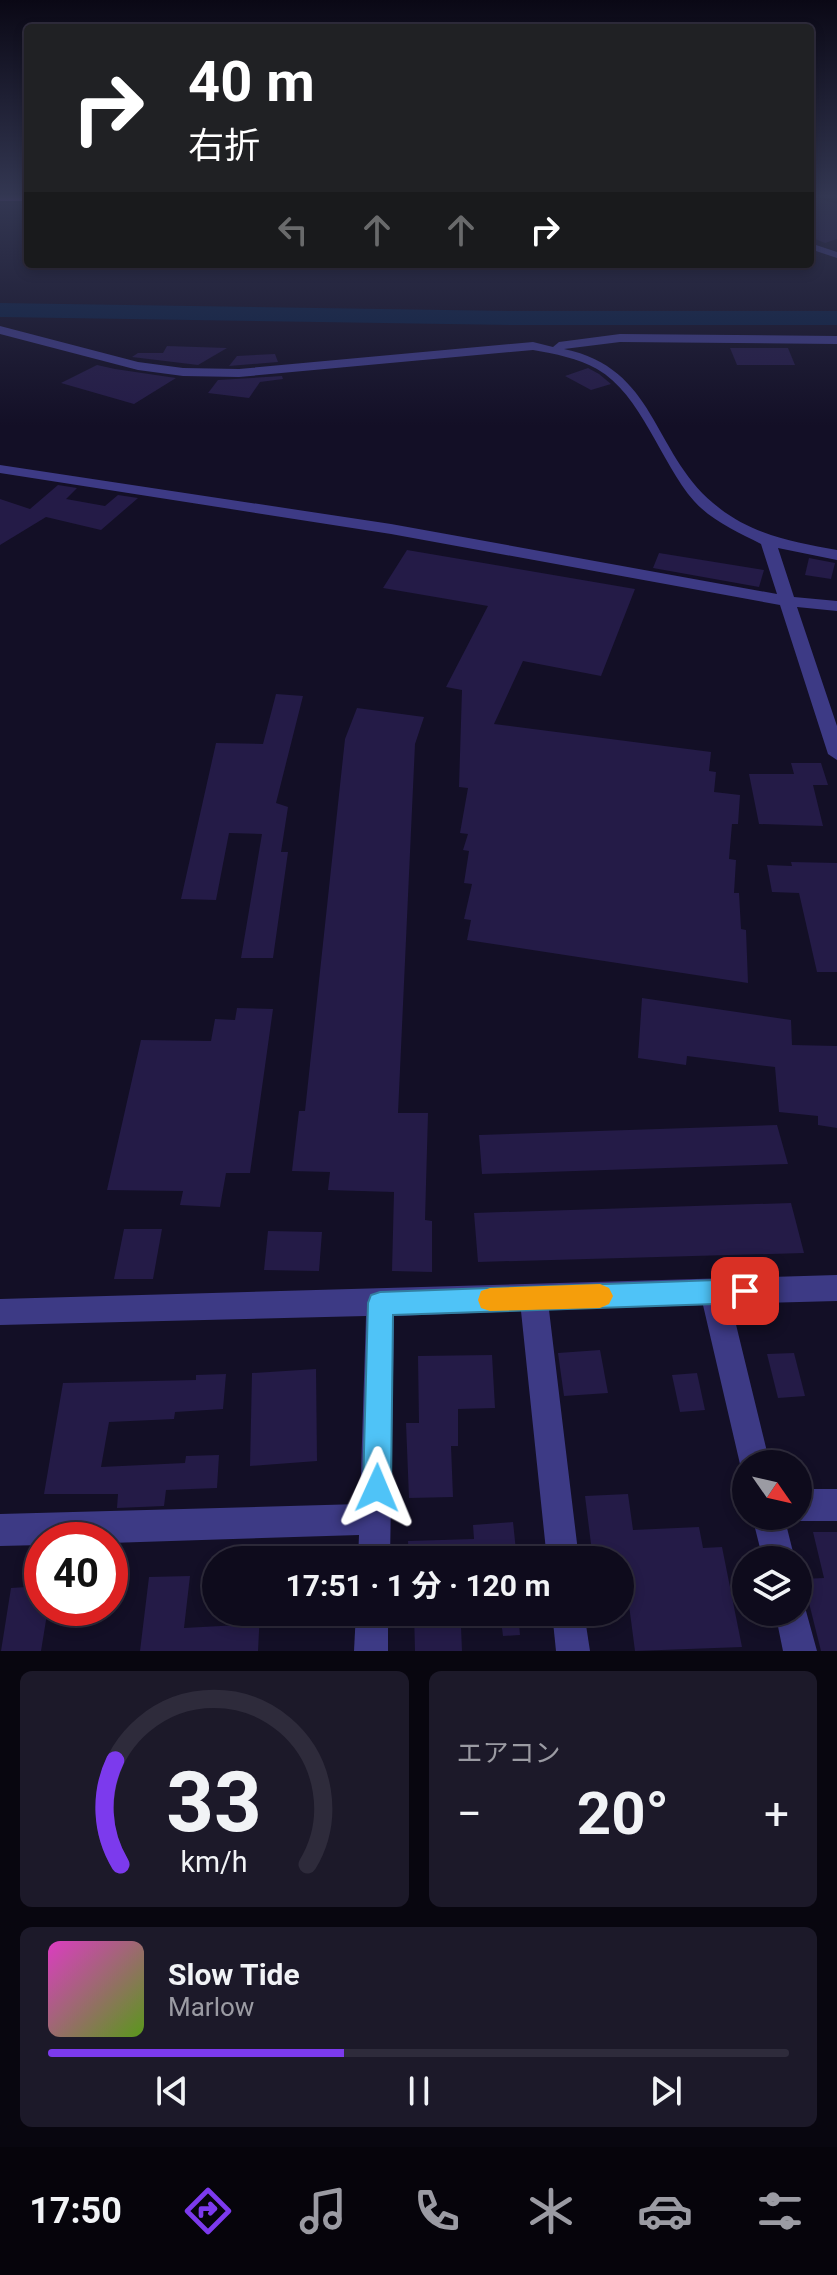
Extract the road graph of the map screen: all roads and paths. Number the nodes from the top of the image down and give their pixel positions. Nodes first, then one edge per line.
1 (0, 330) edge
2 (837, 340) edge
3 (544, 348) junction
4 (0, 469) edge
5 (768, 542) junction
6 (837, 555) edge
7 (786, 601) junction
8 (837, 606) edge
9 (837, 754) edge
10 (837, 1288) edge
11 (714, 1292) junction
12 (534, 1298) junction
13 (380, 1303) junction
14 (0, 1312) edge
15 (752, 1450) edge
16 (812, 1505) edge
17 (837, 1505) edge
18 (376, 1519) junction
19 (0, 1530) edge
20 (375, 1546) edge
21 (561, 1546) edge
22 (372, 1626) edge
23 (570, 1626) edge
24 (794, 1626) edge
25 (371, 1651) edge
26 (573, 1651) edge
27 (800, 1651) edge

1 - 3 street
2 - 3 street
3 - 5 street
4 - 7 street
5 - 6 street
5 - 7 street
7 - 8 street
7 - 9 street
10 - 11 street
11 - 12 street
11 - 15 street
12 - 13 street
12 - 21 street
13 - 14 street
13 - 18 street
16 - 17 street
18 - 19 street
18 - 20 street
22 - 25 street
23 - 26 street
24 - 27 street

